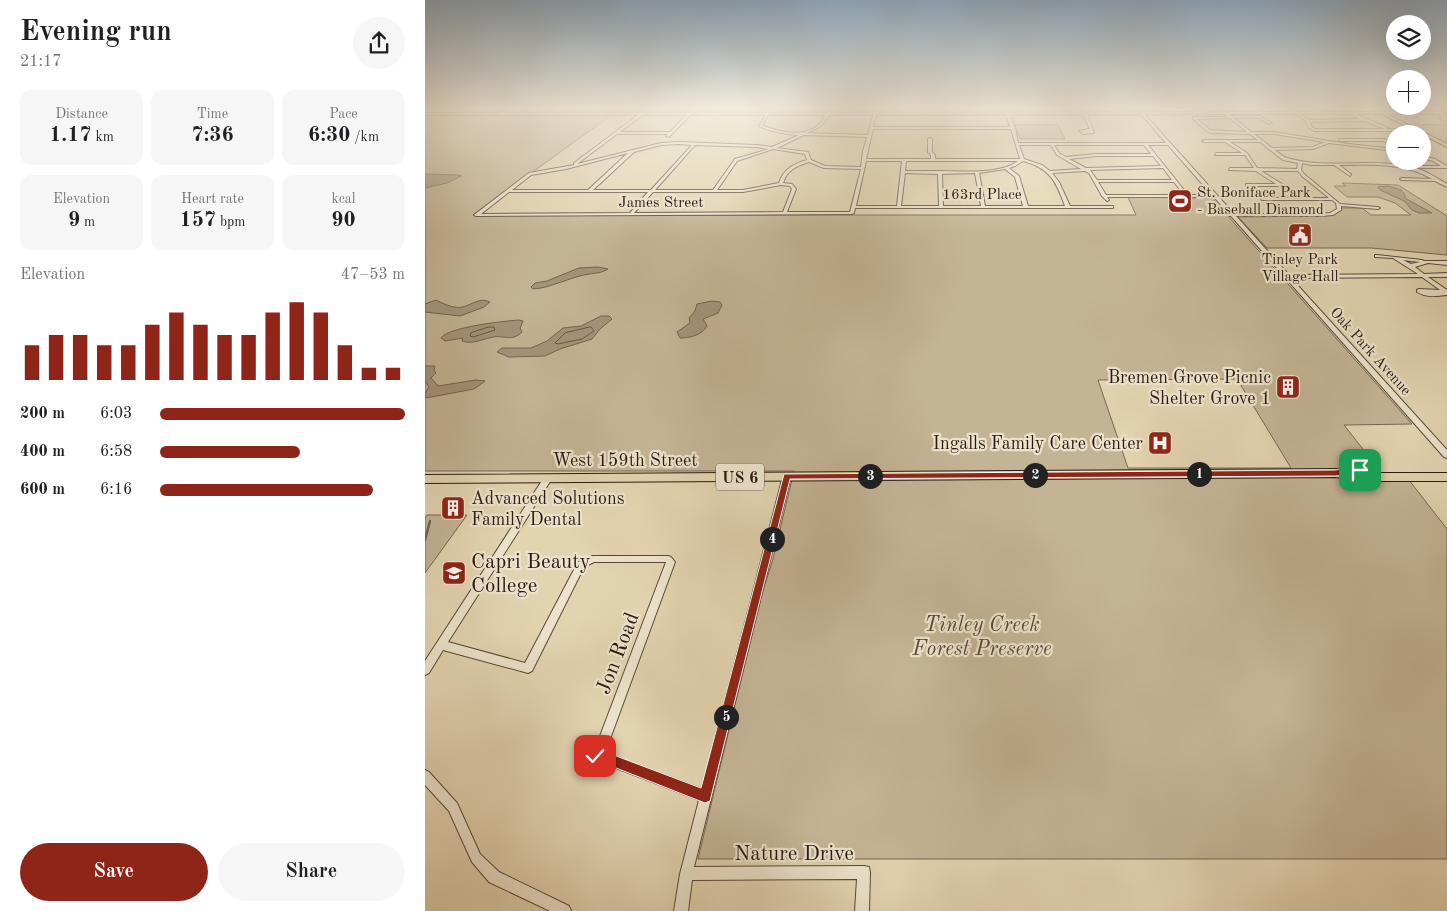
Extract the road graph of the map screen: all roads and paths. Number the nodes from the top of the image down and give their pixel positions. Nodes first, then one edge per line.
1 (593, 150) edge
2 (640, 150) edge
3 (689, 150) edge
4 (770, 150) edge
5 (785, 150) edge
6 (865, 150) edge
7 (930, 150) edge
8 (1020, 150) edge
9 (1055, 150) edge
10 (1150, 150) edge
11 (1173, 150) edge
12 (1239, 150) edge
13 (1272, 150) edge
14 (633, 151) junction
15 (1216, 154) dead end
16 (1246, 154) junction
17 (1154, 155) junction
18 (1067, 158) junction
19 (1431, 159) edge
20 (865, 160) junction
21 (903, 160) junction
22 (933, 160) junction
23 (1023, 160) junction
24 (809, 161) junction
25 (1367, 161) dead end
26 (1298, 163) junction
27 (1333, 163) junction
28 (1373, 164) junction
29 (1386, 165) edge
30 (573, 166) junction
31 (1431, 166) edge
32 (1164, 167) junction
33 (863, 168) junction
34 (1007, 169) junction
35 (1086, 169) junction
36 (1230, 169) dead end
37 (1256, 169) junction
38 (1297, 170) junction
39 (1417, 170) edge
40 (903, 172) junction
41 (940, 172) junction
42 (977, 172) junction
43 (1051, 172) junction
44 (1350, 174) dead end
45 (1402, 179) dead end
46 (1436, 180) junction
47 (1096, 181) junction
48 (1175, 181) junction
49 (781, 184) junction
50 (1247, 185) dead end
51 (1281, 185) junction
52 (1447, 186) edge
53 (507, 191) junction
54 (589, 191) junction
55 (651, 191) junction
56 (713, 191) junction
57 (1104, 196) junction
58 (1187, 196) junction
59 (1214, 196) junction
60 (1263, 199) dead end
61 (1292, 199) junction
62 (1331, 199) junction
63 (1339, 205) junction
64 (899, 206) junction
65 (941, 206) junction
66 (1068, 206) junction
67 (854, 207) junction
68 (983, 207) junction
69 (1026, 207) junction
70 (1378, 208) dead end
71 (784, 214) junction
72 (630, 215) junction
73 (1231, 215) junction
74 (1310, 215) junction
75 (1377, 256) dead end
76 (1394, 258) junction
77 (1428, 262) junction
78 (1447, 263) edge
79 (1412, 267) junction
80 (1289, 276) junction
81 (1425, 276) junction
82 (1447, 276) edge
83 (1447, 293) edge
84 (1447, 455) edge
85 (1447, 470) edge
86 (1335, 473) junction
87 (787, 476) junction
88 (1447, 477) edge
89 (425, 478) edge
90 (548, 478) junction
91 (441, 645) junction
92 (425, 670) edge
93 (425, 776) edge
94 (705, 796) junction
95 (686, 874) junction
96 (565, 911) edge
97 (681, 911) edge
98 (861, 911) edge

1 - 30 street
2 - 14 street
3 - 55 street
4 - 56 street
5 - 24 street
6 - 20 street
7 - 22 street
8 - 23 street
9 - 18 street
10 - 17 street
11 - 59 street, Oak Park Avenue
12 - 16 street
13 - 26 street
14 - 30 street
14 - 54 street
15 - 16 street
16 - 37 street
17 - 18 street
17 - 32 street
18 - 35 street
19 - 31 street
20 - 21 street
20 - 33 street
21 - 22 street
21 - 40 street
22 - 23 street
23 - 34 street
23 - 43 street
24 - 33 street
24 - 49 street
25 - 28 street
26 - 27 street
26 - 38 street
27 - 28 street
27 - 44 street
28 - 29 street
30 - 53 street
32 - 35 street
32 - 48 street
33 - 67 street
34 - 42 street
34 - 69 street
35 - 43 street
35 - 47 street
36 - 37 street
37 - 38 street
37 - 51 street
38 - 62 street
39 - 46 street
40 - 41 street
40 - 64 street
41 - 42 street
41 - 65 street
42 - 68 street
43 - 66 street
45 - 46 street
46 - 52 street
47 - 48 street
47 - 57 street
48 - 58 street
49 - 56 street
49 - 71 street
50 - 51 street
51 - 61 street
53 - 54 street
53 - 72 street, James Street
54 - 55 street
55 - 56 street
55 - 72 street
57 - 58 street
57 - 66 street, 163rd Place
58 - 59 street
59 - 73 street, Oak Park Avenue
60 - 61 street
61 - 62 street
62 - 63 street
62 - 74 street
63 - 70 street
63 - 74 street
64 - 65 street, 163rd Place
64 - 67 street, 163rd Place
65 - 68 street, 163rd Place
66 - 69 street, 163rd Place
67 - 71 street, James Street
68 - 69 street, 163rd Place
71 - 72 street, James Street
73 - 74 street
73 - 80 street, Oak Park Avenue
75 - 76 street
76 - 77 street
76 - 79 street
77 - 78 street
77 - 79 street
79 - 81 street
80 - 81 street
80 - 84 street, Oak Park Avenue
81 - 82 street
81 - 83 street
85 - 86 main road, West 159th Street / US 6
86 - 87 main road, West 159th Street / US 6
86 - 88 main road, West 159th Street / US 6
87 - 90 main road, West 159th Street / US 6
87 - 94 street
89 - 90 main road, West 159th Street / US 6
90 - 91 street
91 - 92 street
91 - 94 street, Jon Road
93 - 96 street
94 - 95 street
95 - 97 street
95 - 98 street, Nature Drive

